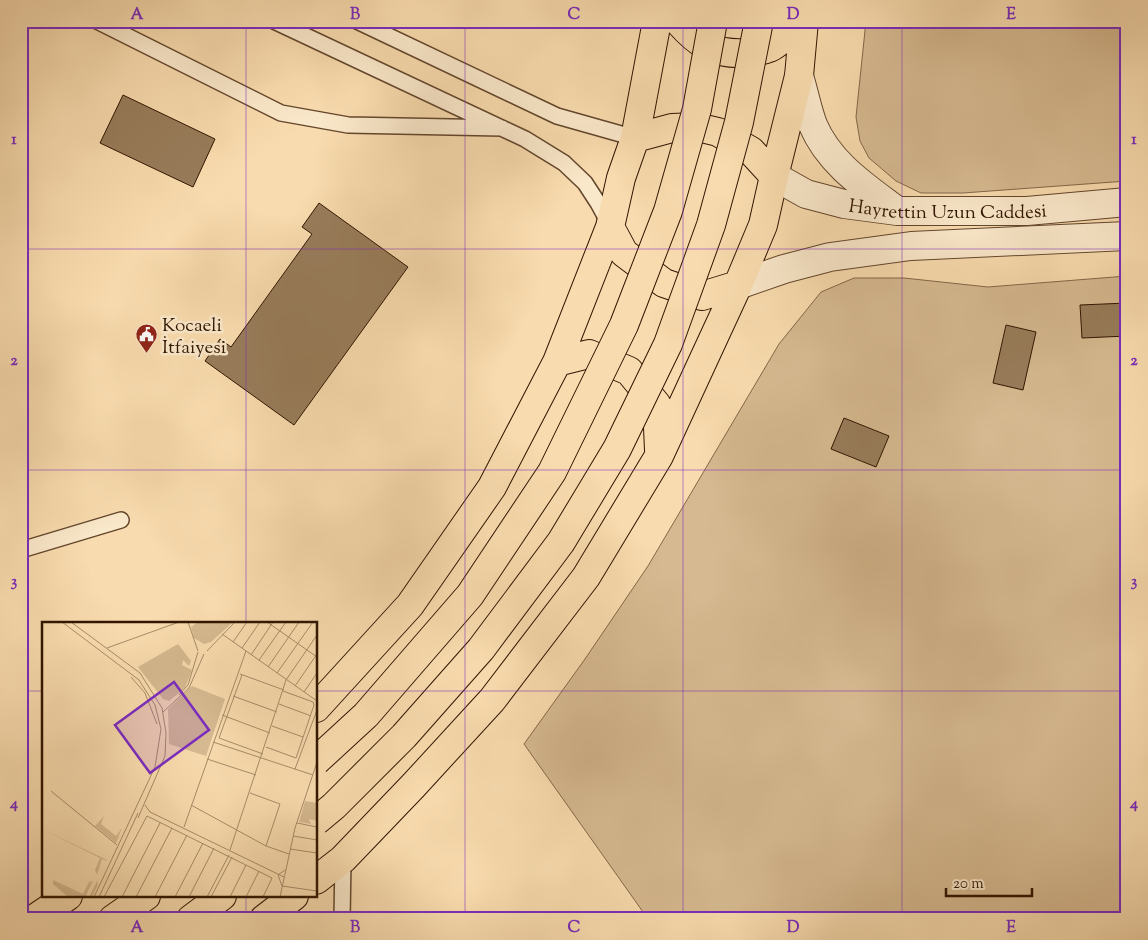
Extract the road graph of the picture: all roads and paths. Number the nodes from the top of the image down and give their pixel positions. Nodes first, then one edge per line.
1 (97, 21) edge
2 (274, 21) edge
3 (357, 21) edge
4 (657, 21) edge
5 (678, 21) edge
6 (713, 21) edge
7 (759, 21) edge
8 (803, 21) edge
9 (799, 76) junction
10 (502, 128) junction
11 (635, 138) junction
12 (774, 176) junction
13 (1127, 202) edge
14 (898, 211) junction
15 (610, 227) junction
16 (1127, 236) edge
17 (738, 285) junction
18 (557, 362) junction
19 (659, 456) junction
20 (121, 520) dead end
21 (21, 550) edge
22 (318, 706) edge
23 (318, 759) edge
24 (318, 819) edge
25 (343, 859) junction
26 (318, 878) edge
27 (65, 898) edge
28 (143, 898) edge
29 (219, 898) edge
30 (291, 898) edge
31 (34, 919) edge
32 (113, 919) edge
33 (190, 919) edge
34 (264, 919) edge
35 (342, 919) edge

1 - 10 lane
2 - 10 lane
3 - 11 lane
4 - 11 main road
5 - 8 main road
6 - 23 main road, bridge
7 - 24 main road, bridge
8 - 9 main road
9 - 12 main road
9 - 14 street
10 - 15 lane
11 - 12 main road
11 - 15 main road
12 - 14 street, Hayrettin Uzun Caddesi
12 - 17 main road
13 - 14 street, Hayrettin Uzun Caddesi
15 - 17 main road
15 - 18 main road
16 - 17 street
17 - 19 main road
18 - 19 main road
18 - 22 main road
19 - 25 main road
20 - 21 lane
25 - 26 main road
25 - 35 lane
27 - 31 main road
28 - 32 main road
29 - 33 main road
30 - 34 main road

